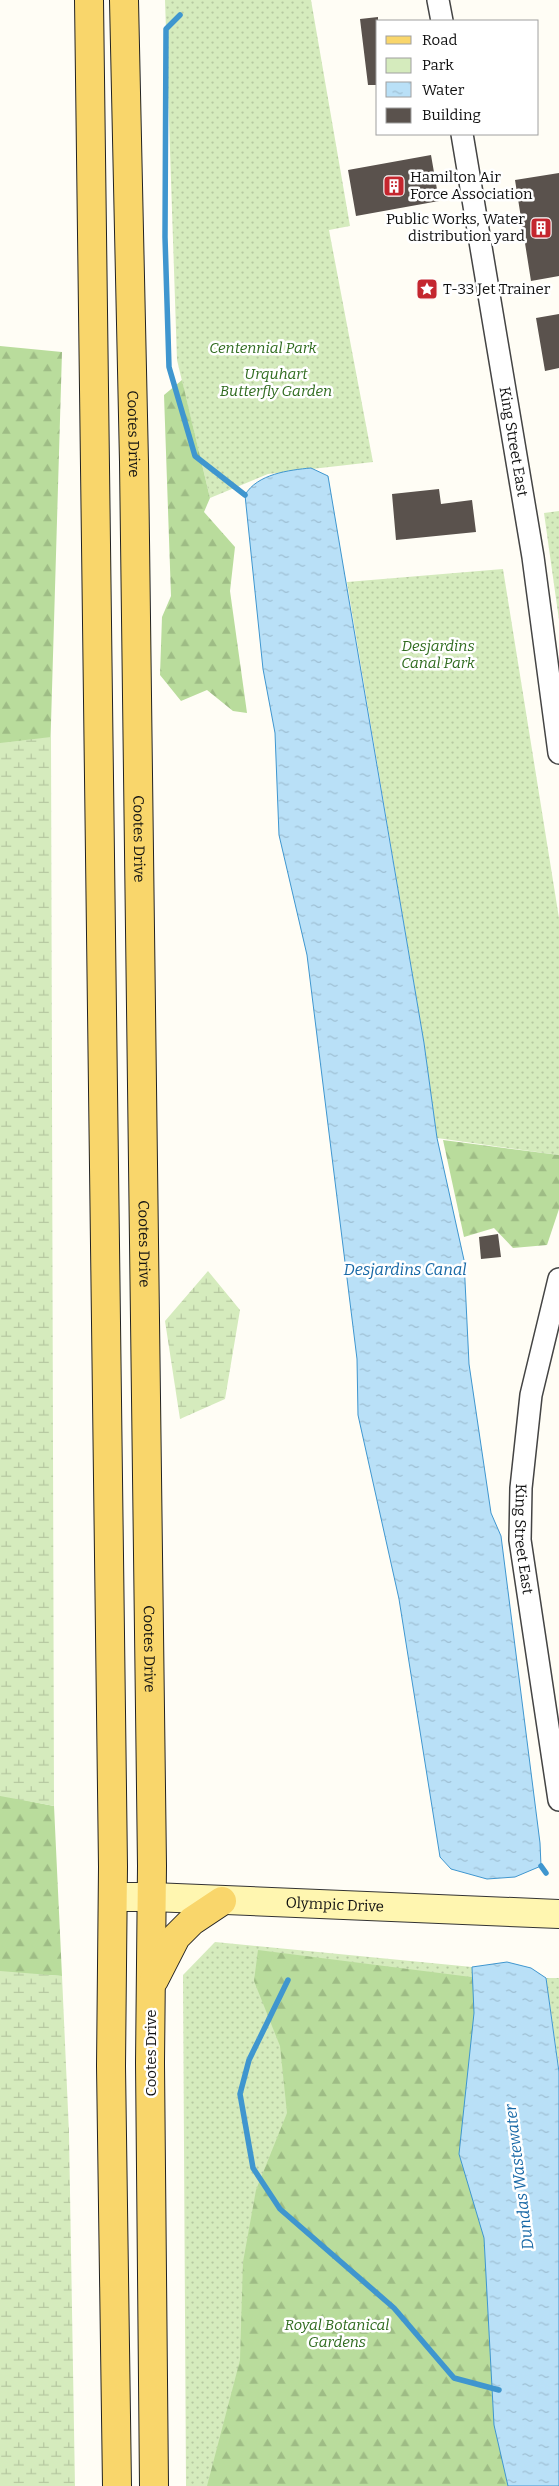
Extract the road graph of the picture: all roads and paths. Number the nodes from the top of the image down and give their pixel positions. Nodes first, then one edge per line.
1 (89, 0) edge
2 (124, 0) edge
3 (438, 0) edge
4 (442, 20) edge
5 (462, 135) edge
6 (559, 753) edge
7 (559, 1279) edge
8 (559, 1800) edge
9 (113, 1897) junction
10 (152, 1897) junction
11 (222, 1901) junction
12 (559, 1914) edge
13 (151, 1985) junction
14 (117, 2486) edge
15 (154, 2486) edge

1 - 9 main road
2 - 10 main road, Cootes Drive
3 - 4 street
5 - 6 street, King Street East
7 - 8 street, King Street East
9 - 10 main road, Olympic Drive
9 - 14 main road
10 - 11 main road, Olympic Drive
10 - 13 main road, Cootes Drive
11 - 12 main road, Olympic Drive
11 - 13 main road
13 - 15 main road, Cootes Drive

